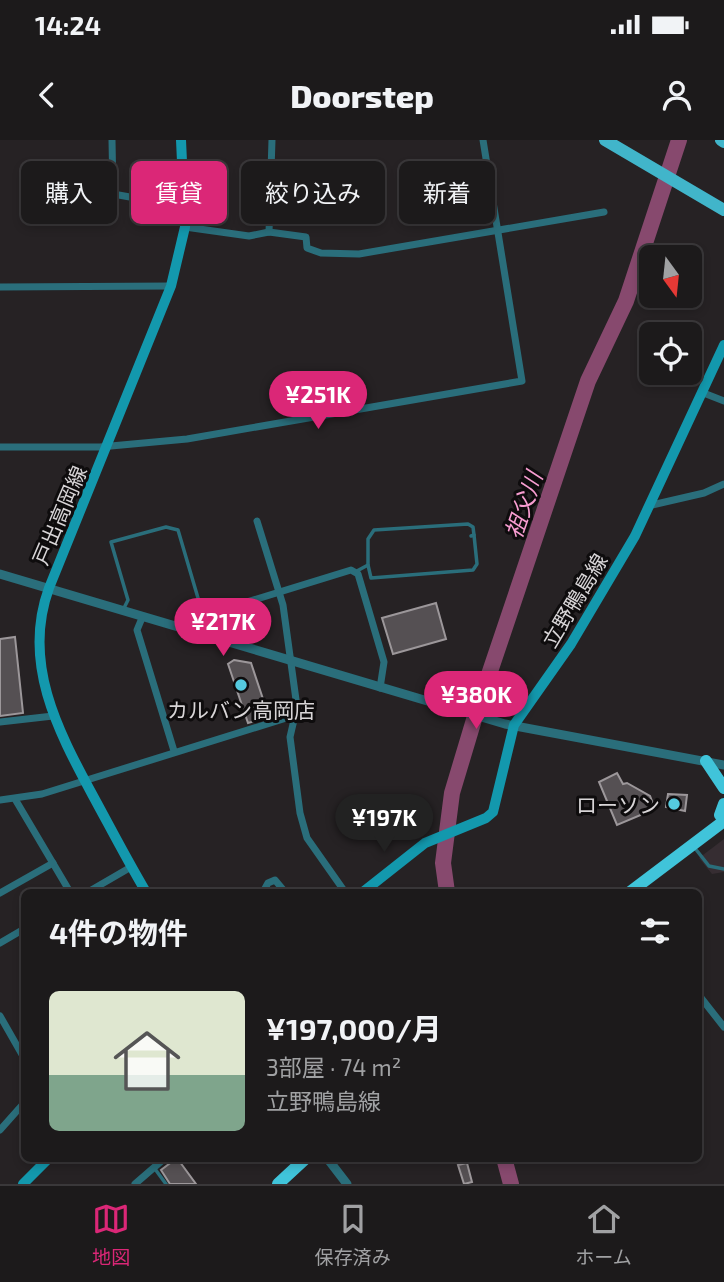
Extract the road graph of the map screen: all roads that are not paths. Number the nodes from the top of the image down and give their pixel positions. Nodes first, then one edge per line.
1 (112, 140) edge
2 (181, 140) edge
3 (272, 140) edge
4 (483, 140) edge
5 (605, 140) edge
6 (183, 161) edge
7 (272, 161) edge
8 (131, 197) edge
9 (724, 210) edge
10 (604, 212) dead end
11 (184, 224) edge
12 (269, 224) edge
13 (184, 227) junction
14 (499, 231) junction
15 (269, 232) junction
16 (172, 286) junction
17 (0, 287) edge
18 (724, 345) edge
19 (701, 392) junction
20 (724, 401) edge
21 (108, 446) junction
22 (0, 447) edge
23 (724, 484) edge
24 (652, 505) junction
25 (257, 521) dead end
26 (191, 552) dead end
27 (185, 554) junction
28 (368, 565) junction
29 (355, 572) junction
30 (0, 574) edge
31 (49, 588) junction
32 (280, 592) junction
33 (123, 611) junction
34 (203, 617) junction
35 (142, 618) junction
36 (195, 634) junction
37 (291, 662) junction
38 (380, 688) junction
39 (296, 715) junction
40 (53, 716) junction
41 (0, 722) edge
42 (510, 724) junction
43 (174, 751) junction
44 (706, 761) junction
45 (724, 765) edge
46 (86, 781) junction
47 (724, 789) edge
48 (15, 799) junction
49 (0, 800) edge
50 (723, 813) edge
51 (692, 844) junction
52 (670, 860) junction
53 (53, 863) junction
54 (131, 867) junction
55 (724, 869) edge
56 (68, 889) edge
57 (93, 889) edge
58 (144, 889) edge
59 (265, 889) edge
60 (282, 889) edge
61 (343, 889) edge
62 (367, 889) edge
63 (634, 889) edge
64 (0, 893) edge
65 (21, 931) edge
66 (0, 943) edge
67 (702, 1000) edge
68 (0, 1016) edge
69 (724, 1027) edge
70 (21, 1053) edge
71 (21, 1106) edge
72 (0, 1130) edge
73 (45, 1162) edge
74 (160, 1162) edge
75 (302, 1162) edge
76 (330, 1162) edge
77 (153, 1167) junction
78 (23, 1184) edge
79 (135, 1184) edge
80 (166, 1184) edge
81 (278, 1184) edge
82 (346, 1184) edge

1 - 8 street
2 - 6 main road, 戸出高岡線
3 - 7 street
4 - 14 street
5 - 9 main road
10 - 14 street
11 - 13 main road, 戸出高岡線
12 - 15 street
13 - 15 street
13 - 16 main road, 戸出高岡線
14 - 15 street
14 - 21 street
16 - 17 street
16 - 21 main road, 戸出高岡線
18 - 19 main road, 立野鴨島線
19 - 20 street
19 - 24 main road, 立野鴨島線
21 - 22 street
21 - 31 main road, 戸出高岡線
23 - 24 street
24 - 42 main road, 立野鴨島線
25 - 32 street
26 - 27 lane
27 - 33 lane
27 - 34 lane
28 - 28 lane
28 - 29 lane
29 - 32 street
29 - 38 street
30 - 31 street
31 - 33 street
31 - 40 main road, 戸出高岡線
32 - 34 street
32 - 37 street
33 - 35 street
34 - 36 street
35 - 36 street
35 - 43 street
36 - 37 street
37 - 38 street
37 - 39 street
38 - 42 street
39 - 43 street
39 - 61 street
40 - 41 street
40 - 46 main road, 戸出高岡線
42 - 44 street
42 - 62 main road, 立野鴨島線
43 - 46 street
44 - 45 street
44 - 47 highway
46 - 48 street
46 - 54 main road, 戸出高岡線
48 - 49 street
48 - 53 street
50 - 51 highway
50 - 52 highway
51 - 52 highway
51 - 55 lane
52 - 63 highway
53 - 56 street
53 - 64 street
54 - 57 street
54 - 58 main road, 戸出高岡線
59 - 60 street
65 - 66 street
67 - 69 street
68 - 70 street
71 - 72 street
73 - 78 main road
74 - 77 street
75 - 81 highway
76 - 82 street
77 - 79 street
77 - 80 lane

